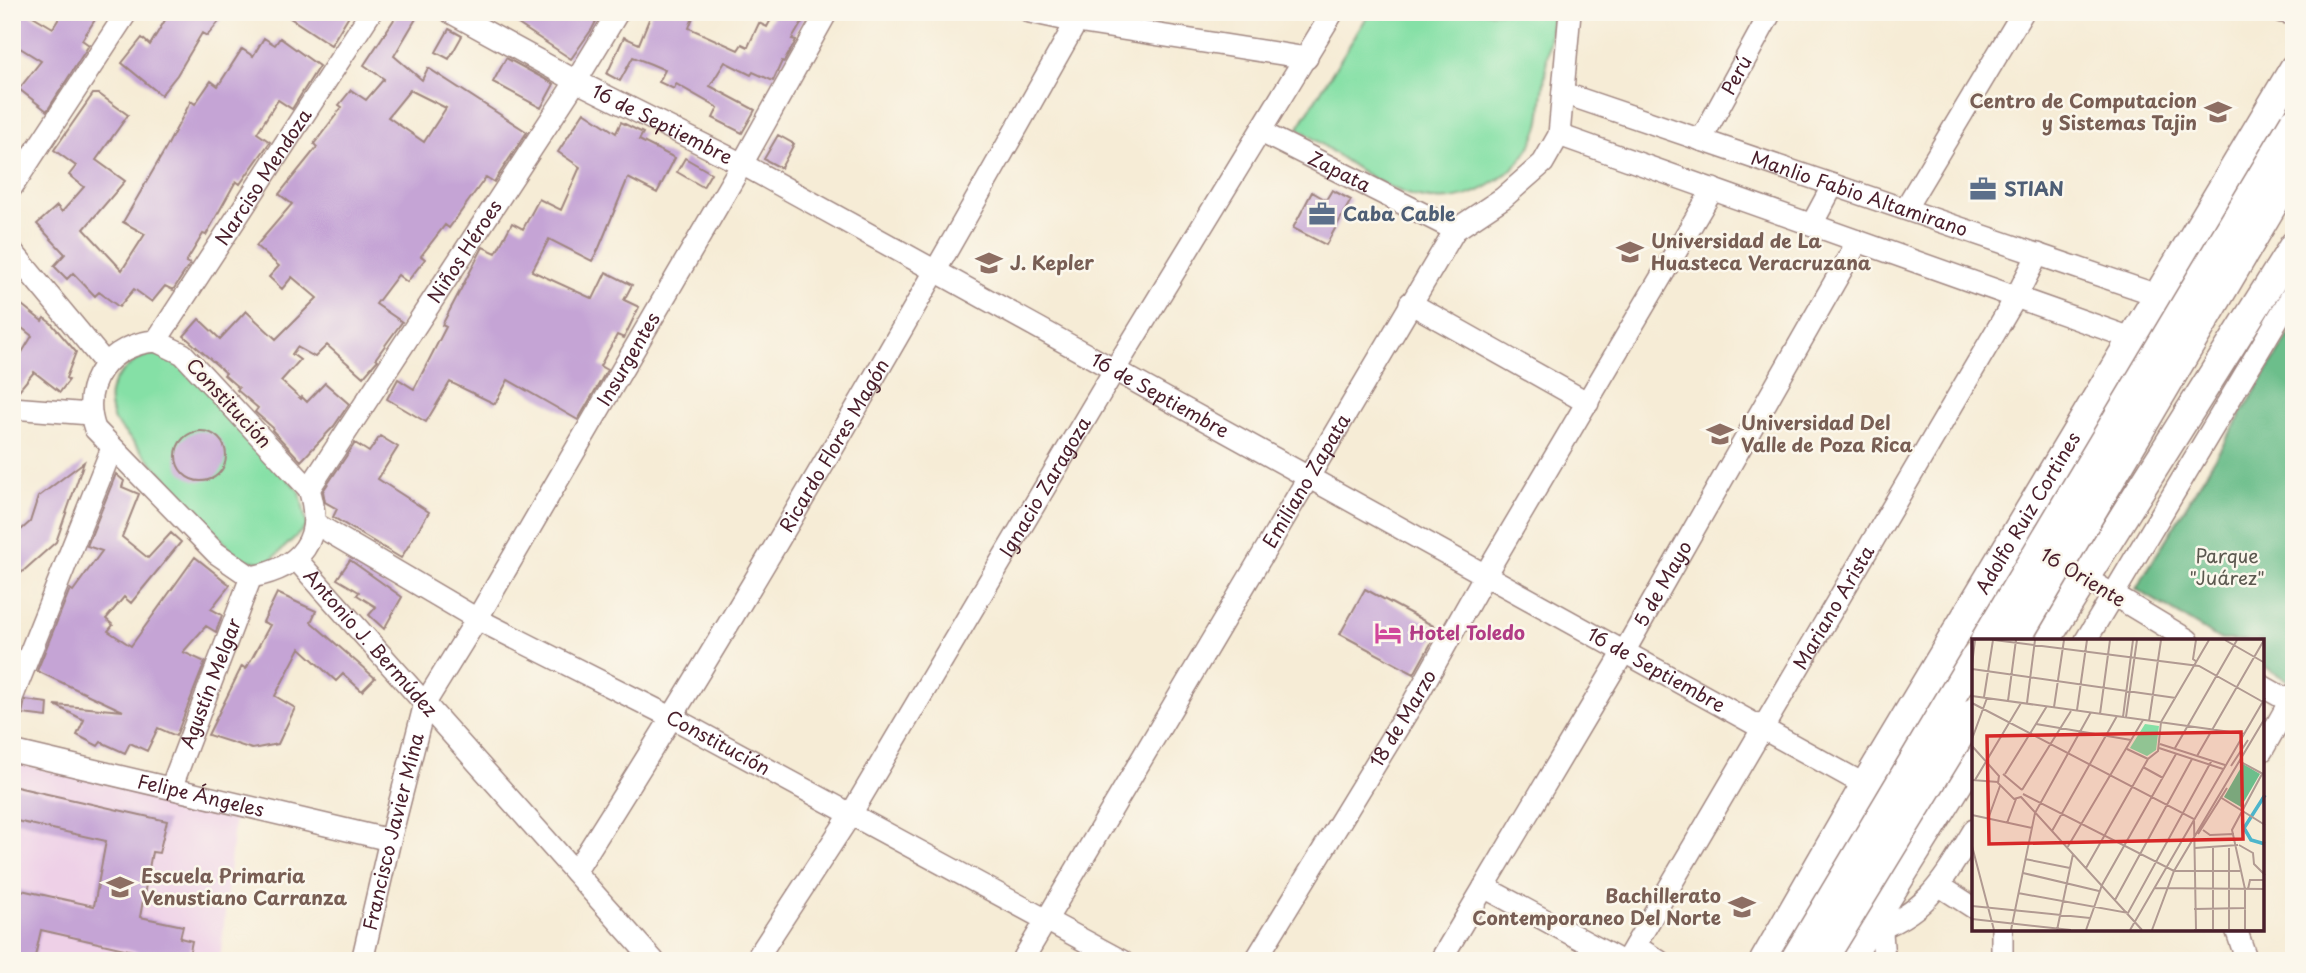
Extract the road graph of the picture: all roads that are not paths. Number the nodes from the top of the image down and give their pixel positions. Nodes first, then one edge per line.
1 (127, 12) edge
2 (371, 12) edge
3 (450, 12) edge
4 (618, 12) edge
5 (827, 12) edge
6 (1030, 12) edge
7 (1334, 12) edge
8 (1570, 12) edge
9 (1771, 12) edge
10 (2023, 12) edge
11 (2282, 12) edge
12 (2294, 14) edge
13 (1079, 17) edge
14 (1307, 58) junction
15 (2294, 68) edge
16 (576, 81) junction
17 (1563, 93) junction
18 (2294, 122) edge
19 (1261, 132) junction
20 (1559, 135) junction
21 (1701, 140) junction
22 (743, 164) junction
23 (2294, 169) edge
24 (1833, 185) junction
25 (12, 187) edge
26 (1713, 189) junction
27 (1905, 209) junction
28 (1812, 224) junction
29 (1455, 230) junction
30 (1858, 241) junction
31 (12, 251) edge
32 (2038, 254) junction
33 (2290, 259) edge
34 (936, 272) junction
35 (2294, 292) edge
36 (2157, 295) junction
37 (2016, 297) junction
38 (1410, 303) junction
39 (2131, 338) junction
40 (156, 341) junction
41 (106, 363) junction
42 (1115, 369) junction
43 (1588, 402) junction
44 (12, 408) edge
45 (90, 414) junction
46 (112, 448) junction
47 (1308, 476) junction
48 (309, 488) junction
49 (316, 524) junction
50 (2014, 534) junction
51 (296, 559) junction
52 (1485, 575) junction
53 (251, 577) junction
54 (2085, 578) junction
55 (2113, 595) junction
56 (477, 619) junction
57 (1986, 639) edge
58 (2017, 639) edge
59 (2047, 639) edge
60 (2087, 639) edge
61 (2186, 639) edge
62 (1624, 652) junction
63 (1972, 661) edge
64 (2264, 686) edge
65 (12, 698) edge
66 (2292, 700) edge
67 (425, 703) junction
68 (1972, 714) edge
69 (673, 718) junction
70 (1762, 729) junction
71 (2264, 748) edge
72 (12, 751) edge
73 (1972, 760) edge
74 (171, 788) junction
75 (1859, 794) junction
76 (851, 814) junction
77 (1972, 832) edge
78 (390, 840) junction
79 (575, 872) junction
80 (1940, 886) junction
81 (1484, 887) junction
82 (1972, 907) edge
83 (1046, 919) junction
84 (2002, 931) edge
85 (2237, 931) edge
86 (1873, 932) edge
87 (1627, 956) edge
88 (362, 961) edge
89 (654, 961) edge
90 (755, 961) edge
91 (1021, 961) edge
92 (1122, 961) edge
93 (1255, 961) edge
94 (1440, 961) edge
95 (1660, 961) edge
96 (1764, 961) edge
97 (1794, 961) edge
98 (1822, 961) edge
99 (1848, 961) edge
100 (1884, 961) edge
101 (2002, 961) edge
102 (2247, 961) edge

1 - 25 street
2 - 40 street, Narciso Mendoza
3 - 16 street, 16 de Septiembre
4 - 16 street, Niños Héroes
5 - 22 street, Insurgentes
6 - 13 street
7 - 14 street, Ignacio Zaragoza
8 - 17 street, Emiliano Zapata
9 - 21 street, Perú
10 - 27 street
11 - 12 street
13 - 14 street
13 - 34 street, Ricardo Flores Magón
14 - 19 street, Ignacio Zaragoza
15 - 36 main road, Adolfo Ruiz Cortines
16 - 22 street, 16 de Septiembre
16 - 48 street, Niños Héroes
17 - 20 street, Emiliano Zapata
17 - 21 street, Manlio Fabio Altamirano
18 - 57 main road, bridge
19 - 29 street, Zapata
19 - 42 street, Ignacio Zaragoza
20 - 26 street
20 - 29 street, Emiliano Zapata
21 - 24 street, Manlio Fabio Altamirano
22 - 34 street, 16 de Septiembre
22 - 56 street, Insurgentes
23 - 58 main road, bridge
24 - 27 street, Manlio Fabio Altamirano
24 - 28 street
26 - 28 street
26 - 43 street, 18 de Marzo
27 - 32 street, Manlio Fabio Altamirano
28 - 30 street
29 - 38 street, Emiliano Zapata
30 - 37 street
30 - 62 street, 5 de Mayo
31 - 41 street
32 - 36 street, Manlio Fabio Altamirano
32 - 37 street, Mariano Arista
33 - 54 main road
34 - 42 street, 16 de Septiembre
34 - 69 street, Ricardo Flores Magón
35 - 55 street
36 - 39 main road, Adolfo Ruiz Cortines
37 - 39 street
37 - 70 street, Mariano Arista
38 - 43 street
38 - 47 street, Emiliano Zapata
39 - 50 main road, Adolfo Ruiz Cortines
40 - 41 street
40 - 48 street, Constitución
41 - 45 street
42 - 47 street, 16 de Septiembre
42 - 76 street, Ignacio Zaragoza
43 - 52 street, 18 de Marzo
44 - 45 street
45 - 46 street
46 - 53 street
46 - 65 street
47 - 52 street, 16 de Septiembre
47 - 83 street, Emiliano Zapata
48 - 49 street
49 - 51 street
49 - 56 street, Constitución
50 - 54 street, 16 Oriente
50 - 75 main road, Adolfo Ruiz Cortines
51 - 53 street, Antonio J. Bermúdez
51 - 67 street, Antonio J. Bermúdez
52 - 62 street, 16 de Septiembre
52 - 93 street, 18 de Marzo
53 - 74 street, Agustín Melgar
54 - 55 street, 16 Oriente
54 - 59 main road
55 - 60 street
55 - 61 street, 16 Oriente
56 - 67 street, Insurgentes
56 - 69 street, Constitución
62 - 70 street, 16 de Septiembre
62 - 81 street, 5 de Mayo
63 - 97 main road, bridge
64 - 66 street
66 - 71 street
67 - 78 street, Francisco Javier Mina
67 - 79 street, Antonio J. Bermúdez
68 - 98 main road, bridge
69 - 76 street, Constitución
69 - 79 street, Ricardo Flores Magón
70 - 75 street, 16 de Septiembre
70 - 87 street, Mariano Arista
72 - 74 street, Felipe Ángeles
73 - 86 main road
74 - 78 street, Felipe Ángeles
75 - 86 street
75 - 86 street
75 - 96 main road, Adolfo Ruiz Cortines
76 - 83 street, Constitución
76 - 90 street, Ignacio Zaragoza
77 - 80 street
78 - 88 street, Francisco Javier Mina
79 - 89 street, Antonio J. Bermúdez
80 - 82 street
80 - 86 street
81 - 87 street
81 - 94 street, 5 de Mayo
83 - 91 street, Emiliano Zapata
83 - 92 street, Constitución
84 - 101 street
85 - 102 street
86 - 99 main road
86 - 100 street
87 - 95 street

